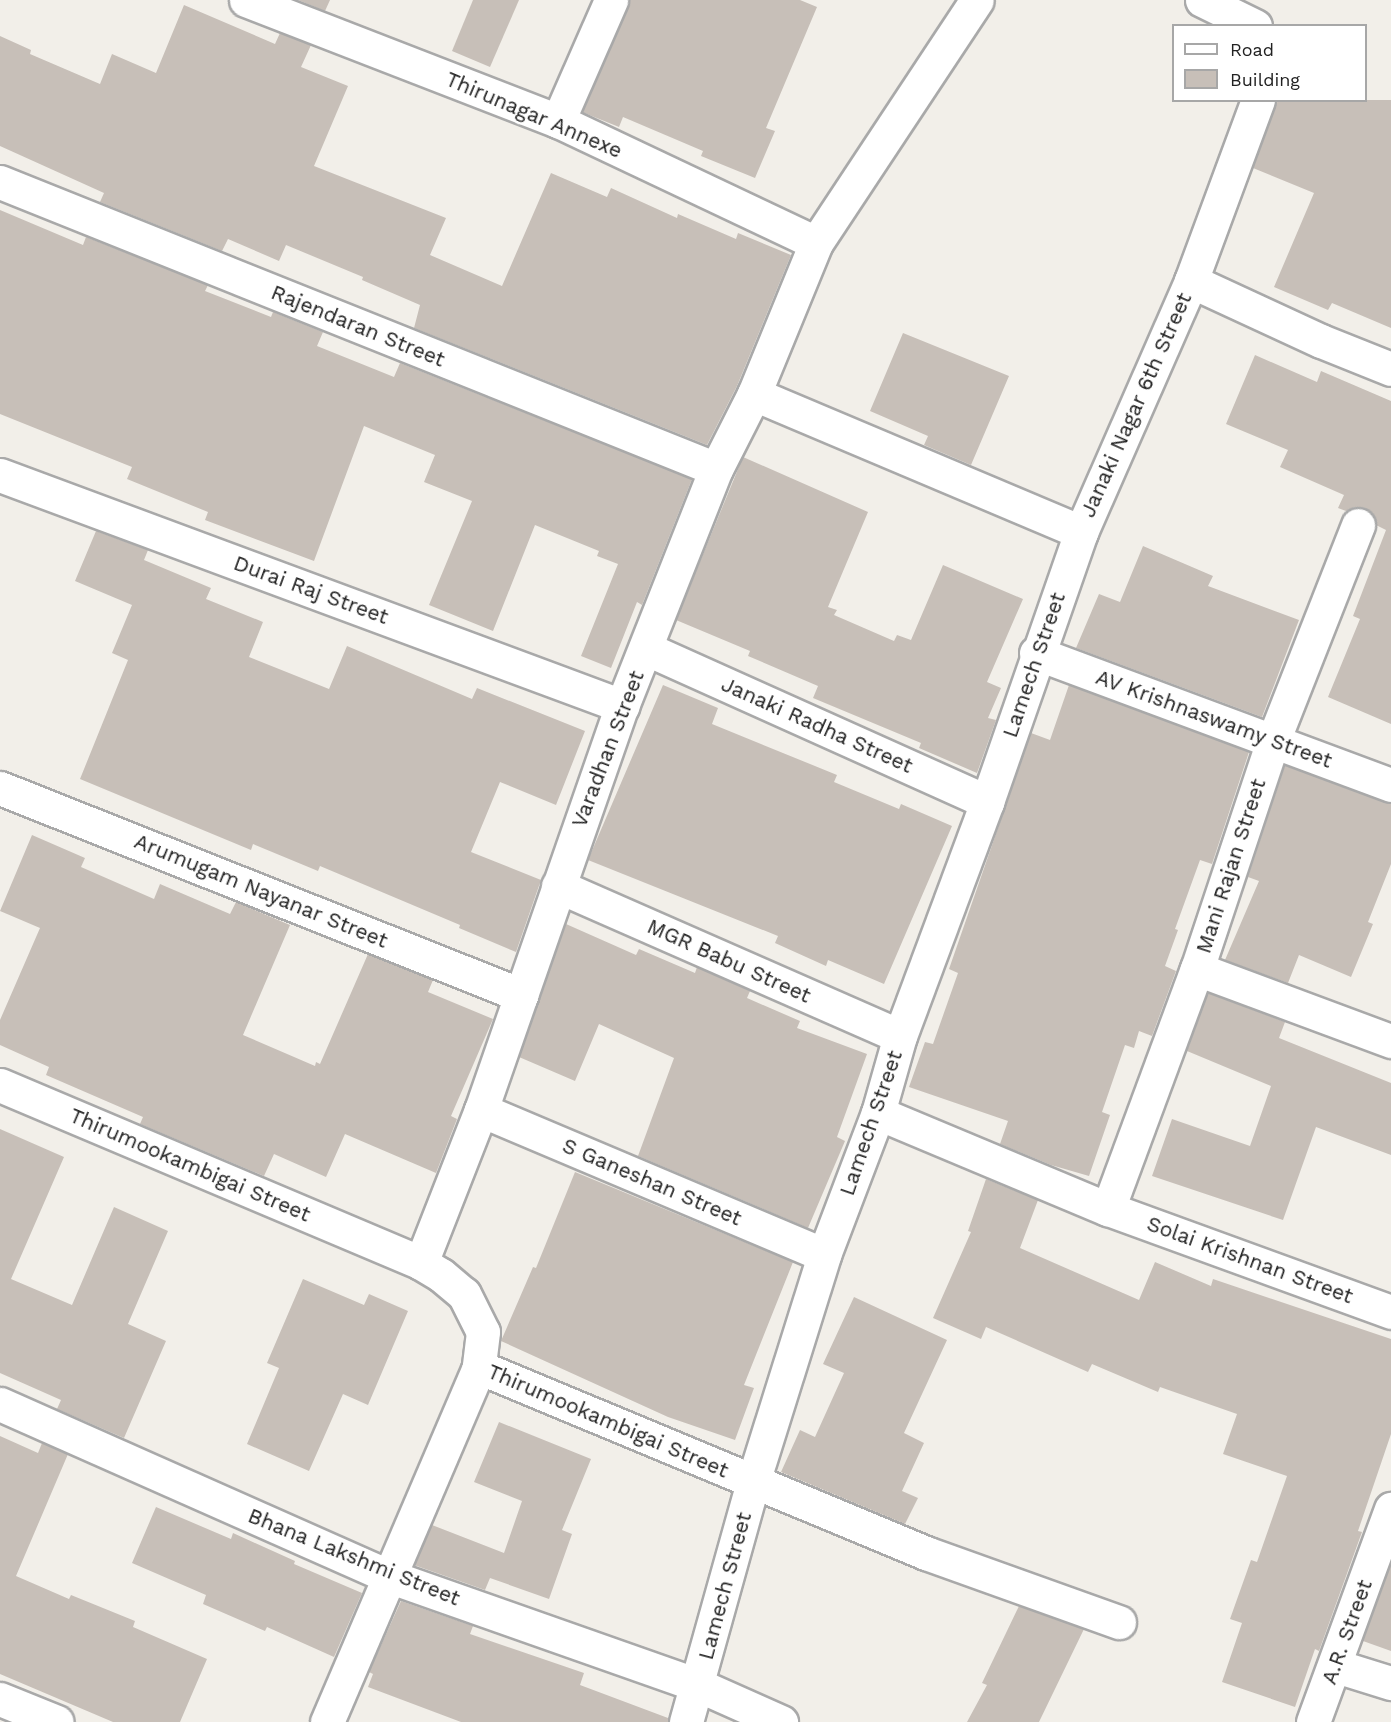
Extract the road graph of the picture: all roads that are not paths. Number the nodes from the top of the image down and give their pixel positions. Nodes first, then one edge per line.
1 (246, 0) edge
2 (610, 0) edge
3 (976, 0) edge
4 (1202, 0) edge
5 (1251, 24) edge
6 (1257, 102) edge
7 (558, 121) junction
8 (0, 183) edge
9 (816, 243) junction
10 (1191, 281) junction
11 (1391, 369) edge
12 (754, 394) junction
13 (716, 469) junction
14 (0, 475) edge
15 (1358, 525) dead end
16 (1081, 532) junction
17 (647, 649) junction
18 (1036, 653) junction
19 (622, 706) junction
20 (1273, 741) junction
21 (1391, 785) edge
22 (0, 788) edge
23 (987, 802) junction
24 (558, 886) junction
25 (1197, 969) junction
26 (521, 995) junction
27 (900, 1036) junction
28 (1391, 1041) edge
29 (0, 1085) edge
30 (481, 1110) junction
31 (878, 1113) junction
32 (1108, 1209) junction
33 (824, 1255) junction
34 (421, 1263) junction
35 (1391, 1312) edge
36 (479, 1367) junction
37 (0, 1404) edge
38 (753, 1482) junction
39 (1391, 1509) edge
40 (388, 1576) junction
41 (1119, 1622) dead end
42 (1335, 1666) junction
43 (1391, 1683) edge
44 (698, 1685) junction
45 (0, 1699) edge
46 (57, 1722) edge
47 (327, 1722) edge
48 (686, 1722) edge
49 (781, 1722) edge
50 (1313, 1722) edge

1 - 7 street, Thirunagar Annexe
2 - 7 street
3 - 9 street, Varadhan Street
4 - 5 street
6 - 10 street
7 - 9 street, Thirunagar Annexe
8 - 13 street, Rajendaran Street
9 - 12 street, Varadhan Street
10 - 11 street, Janaki Nagar 6th Street
10 - 16 street, Janaki Nagar 6th Street
12 - 13 street, Varadhan Street
12 - 16 street
13 - 17 street, Varadhan Street
14 - 19 street, Durai Raj Street
15 - 20 street, Mani Rajan Street
16 - 18 street, Lamech Street
17 - 19 street, Varadhan Street
17 - 23 street, Janaki Radha Street
18 - 20 street, AV Krishnaswamy Street
18 - 23 street, Lamech Street
19 - 24 street, Varadhan Street
20 - 21 street, AV Krishnaswamy Street
20 - 25 street, Mani Rajan Street
22 - 26 street, Arumugam Nayanar Street
23 - 27 street, Lamech Street
24 - 26 street, Varadhan Street
24 - 27 street, MGR Babu Street
25 - 28 street
25 - 32 street, Mani Rajan Street
26 - 30 street, Varadhan Street
27 - 31 street, Lamech Street
29 - 34 street, Thirumookambigai Street
30 - 33 street, S Ganeshan Street
30 - 34 street, Varadhan Street
31 - 32 street, Solai Krishnan Street
31 - 33 street, Lamech Street
32 - 35 street, Solai Krishnan Street
33 - 38 street, Lamech Street
34 - 36 street, Thirumookambigai Street
36 - 38 street, Thirumookambigai Street
36 - 40 street
37 - 40 street, Bhana Lakshmi Street
38 - 41 street, Thirumookambigai Street
38 - 44 street, Lamech Street
39 - 42 street, A.R. Street
40 - 44 street, Bhana Lakshmi Street
40 - 47 street
42 - 43 street
42 - 50 street, A.R. Street
44 - 48 street, Lamech Street
44 - 49 street, Bhana Lakshmi Street
45 - 46 street

